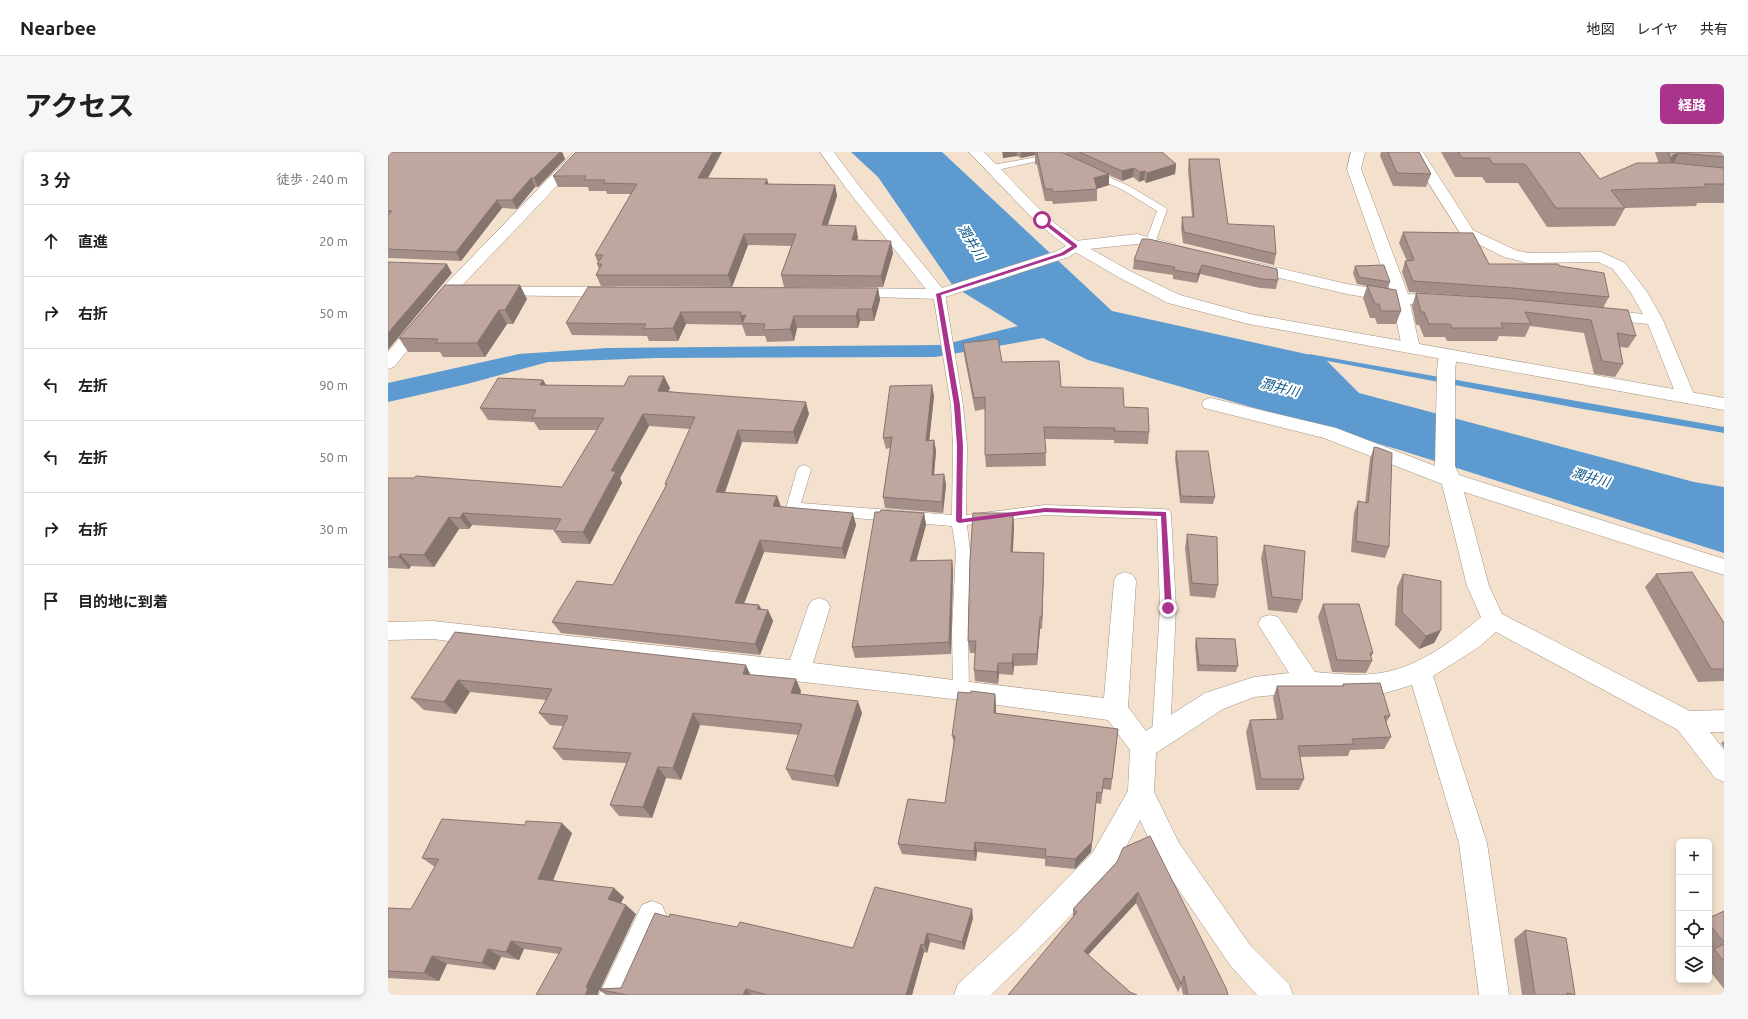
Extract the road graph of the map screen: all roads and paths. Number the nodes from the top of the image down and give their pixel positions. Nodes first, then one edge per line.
1 (582, 152) edge
2 (827, 152) edge
3 (976, 152) edge
4 (1358, 152) edge
5 (1416, 152) edge
6 (1059, 153) edge
7 (992, 168) junction
8 (1151, 242) junction
9 (1069, 250) junction
10 (1188, 251) edge
11 (1233, 262) edge
12 (446, 267) edge
13 (468, 268) junction
14 (447, 292) junction
15 (630, 292) edge
16 (836, 293) edge
17 (939, 294) junction
18 (1401, 298) junction
19 (1462, 302) edge
20 (1584, 312) edge
21 (1655, 320) junction
22 (1411, 348) junction
23 (1447, 362) junction
24 (388, 363) edge
25 (1686, 397) junction
26 (1211, 404) dead end
27 (1724, 404) edge
28 (804, 470) dead end
29 (1448, 473) junction
30 (959, 521) junction
31 (1724, 567) edge
32 (1125, 581) dead end
33 (819, 607) dead end
34 (1494, 620) junction
35 (1270, 624) dead end
36 (388, 631) edge
37 (798, 671) junction
38 (1420, 672) junction
39 (1308, 682) junction
40 (961, 690) junction
41 (1115, 710) junction
42 (1724, 721) edge
43 (1687, 722) junction
44 (1152, 741) junction
45 (1724, 770) edge
46 (1141, 794) junction
47 (652, 915) edge
48 (614, 995) edge
49 (969, 995) edge
50 (1278, 995) edge
51 (1494, 995) edge

1 - 13 street
2 - 17 street
3 - 7 street
4 - 18 street
5 - 21 street
6 - 7 lane
6 - 8 lane
7 - 9 street
8 - 9 street
8 - 10 street
9 - 17 street
9 - 22 street
11 - 18 street
12 - 13 street
13 - 14 street
14 - 15 street
14 - 24 street
16 - 17 street
17 - 30 lane
18 - 19 street
18 - 22 street
20 - 21 street
21 - 25 street
22 - 23 street
23 - 25 street
23 - 29 street
25 - 27 street
26 - 29 street
28 - 30 lane
29 - 31 street
29 - 34 street
30 - 40 lane
30 - 44 lane
32 - 41 street
33 - 37 street
34 - 38 street
34 - 43 street
35 - 39 street
36 - 37 street
37 - 40 street
38 - 39 street
38 - 51 street
39 - 44 street
40 - 41 street
41 - 44 street
42 - 43 street
43 - 45 street
44 - 46 street
46 - 49 street
46 - 50 street
47 - 48 street

